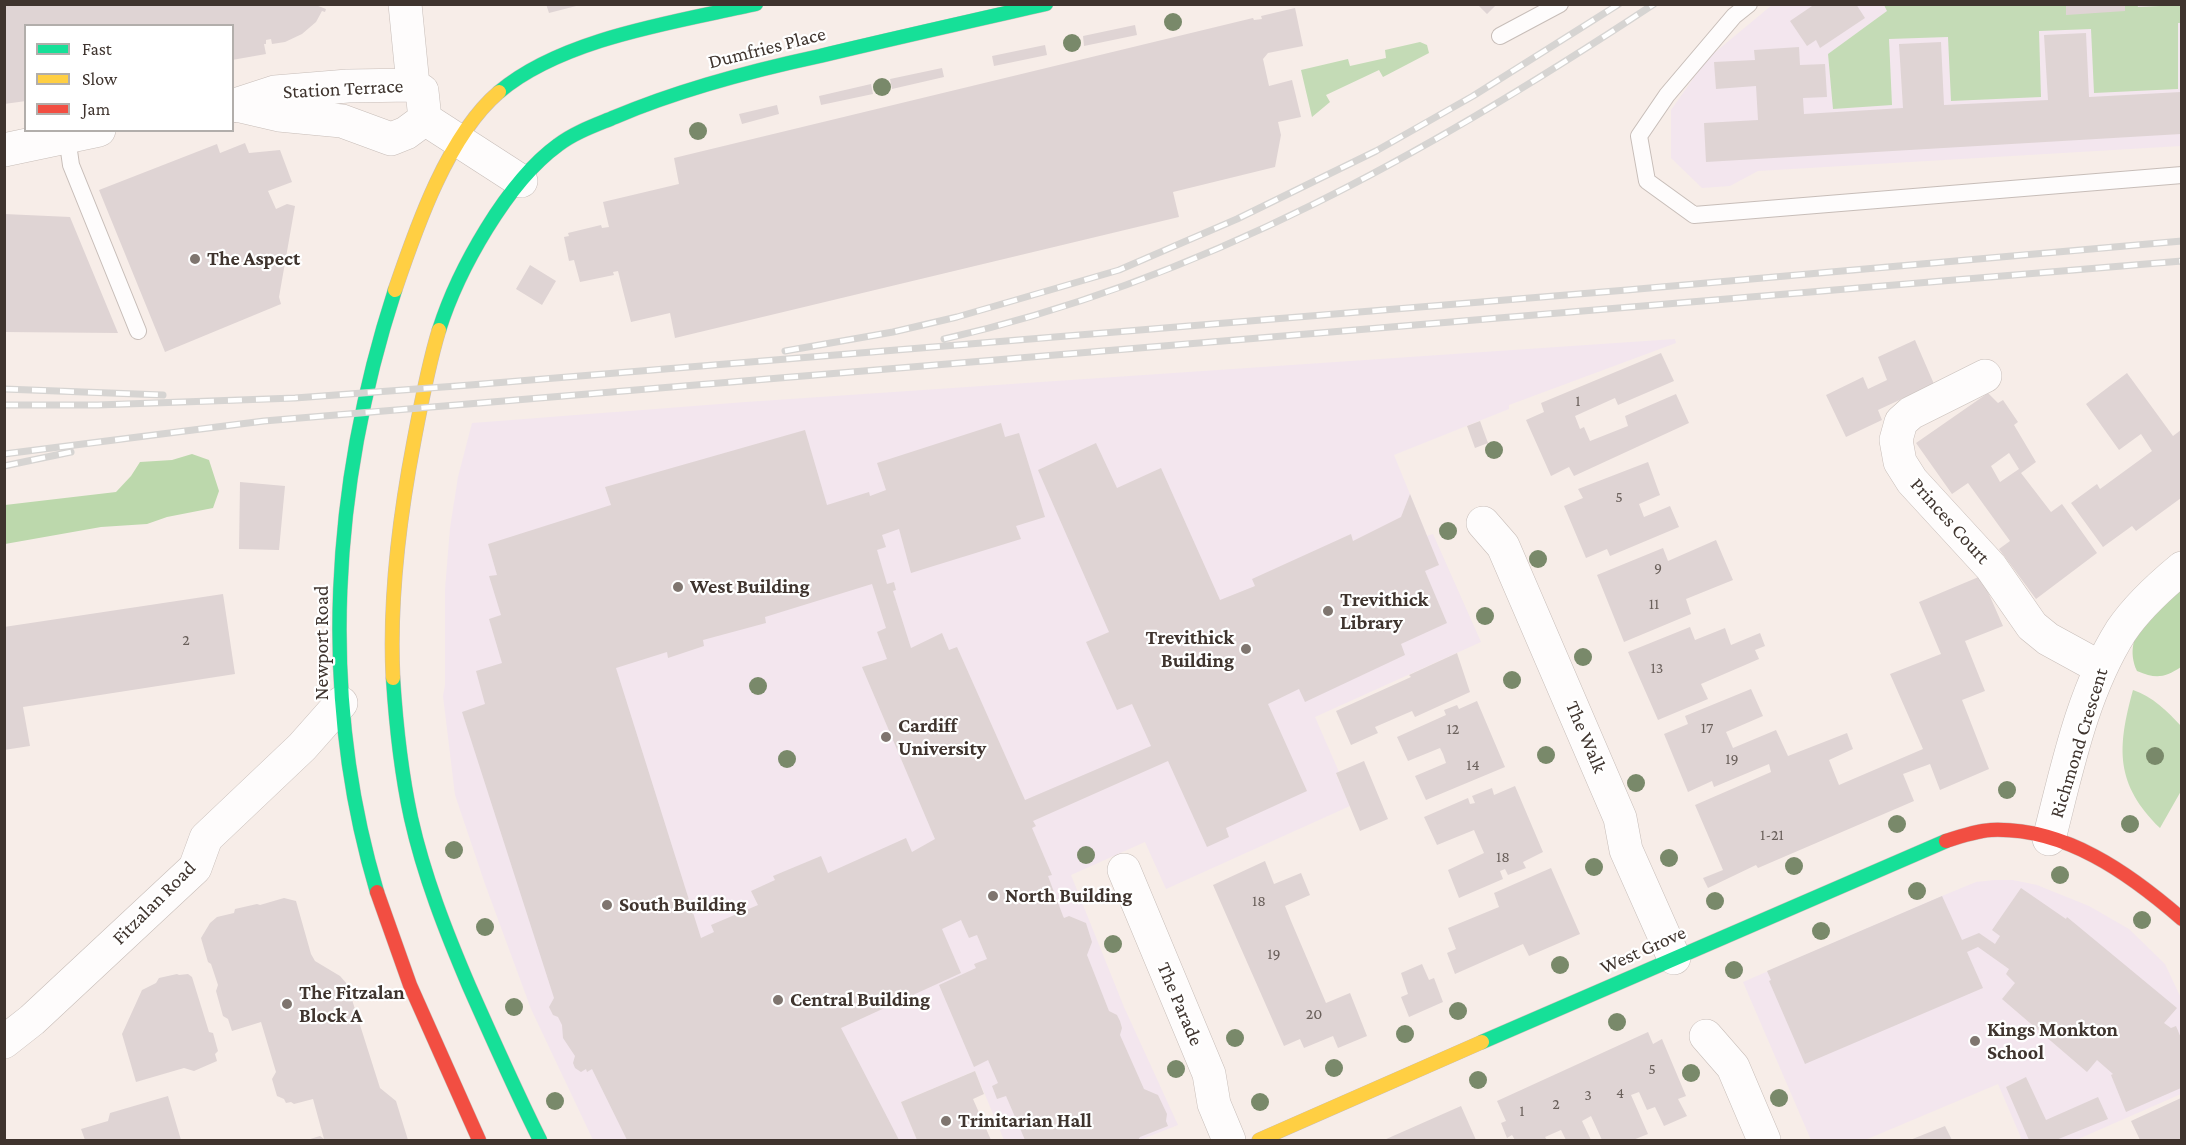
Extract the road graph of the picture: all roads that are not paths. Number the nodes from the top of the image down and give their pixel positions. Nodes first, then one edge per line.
1 (405, 4) edge
2 (673, 4) edge
3 (756, 4) edge
4 (1560, 4) edge
5 (1749, 4) edge
6 (1031, 6) edge
7 (676, 22) junction
8 (1500, 36) dead end
9 (413, 85) junction
10 (234, 106) edge
11 (425, 119) junction
12 (90, 132) edge
13 (67, 137) junction
14 (460, 141) junction
15 (4, 150) edge
16 (2181, 174) edge
17 (521, 181) junction
18 (138, 331) dead end
19 (1985, 376) dead end
20 (1483, 523) dead end
21 (2181, 568) edge
22 (2101, 668) junction
23 (341, 703) junction
24 (2049, 839) junction
25 (1124, 870) dead end
26 (2181, 919) edge
27 (1674, 958) junction
28 (1707, 1036) dead end
29 (4, 1042) edge
30 (479, 1140) edge
31 (540, 1140) edge
32 (1229, 1140) edge
33 (1259, 1140) edge
34 (1764, 1140) edge

1 - 9 street
2 - 7 lane
3 - 7 main road
4 - 8 lane
5 - 16 lane
6 - 17 main road, Dumfries Place
7 - 14 main road
9 - 10 street, Station Terrace
9 - 11 street, Station Terrace
10 - 11 street, Station Terrace
11 - 14 street
12 - 13 street
13 - 15 street
13 - 18 lane
14 - 17 street
14 - 23 main road, Newport Road
17 - 31 main road
19 - 22 street, Princes Court
20 - 27 street, The Walk
21 - 22 street, Richmond Crescent
22 - 24 street, Richmond Crescent
23 - 29 street, Fitzalan Road
23 - 30 main road, Newport Road
24 - 26 main road, West Grove
24 - 27 main road, West Grove
25 - 32 street, The Parade
27 - 33 main road, West Grove
28 - 34 street

